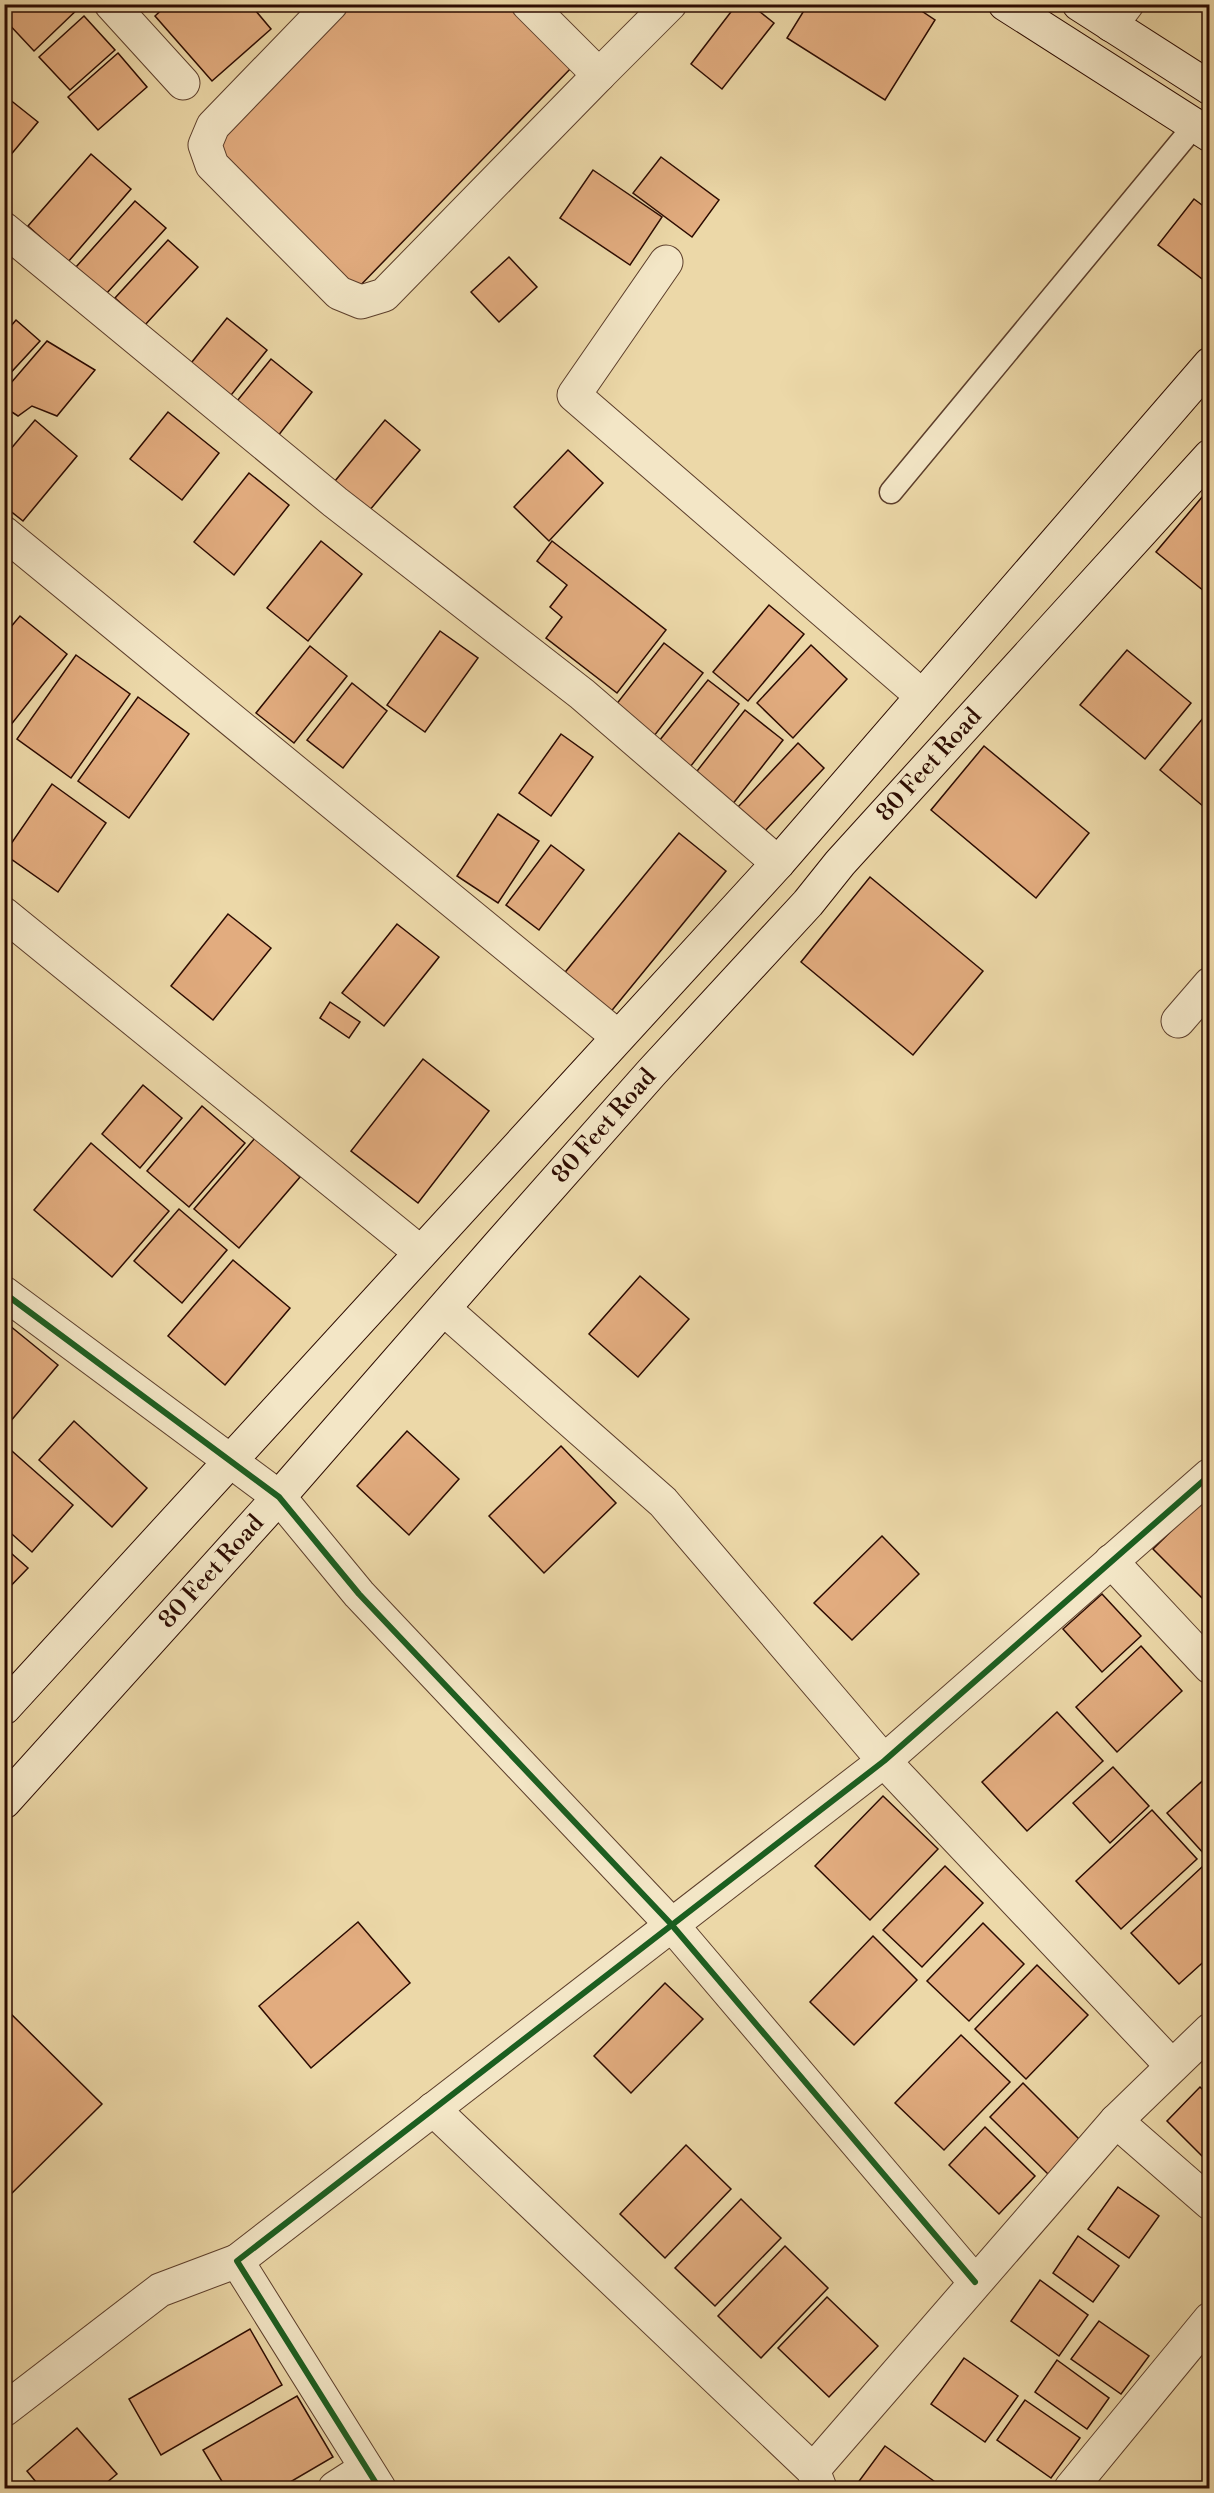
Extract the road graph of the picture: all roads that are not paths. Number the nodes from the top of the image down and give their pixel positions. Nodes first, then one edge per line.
1 (331, 4) edge
2 (528, 4) edge
3 (670, 4) edge
4 (1005, 4) edge
5 (1079, 4) edge
6 (116, 6) edge
7 (1119, 15) edge
8 (599, 75) junction
9 (183, 83) dead end
10 (1209, 88) edge
11 (1202, 130) edge
12 (4, 229) edge
13 (666, 262) dead end
14 (1209, 364) edge
15 (1209, 456) edge
16 (891, 492) dead end
17 (4, 533) edge
18 (922, 696) junction
19 (778, 863) junction
20 (4, 914) edge
21 (1209, 984) edge
22 (1178, 1021) dead end
23 (617, 1036) junction
24 (420, 1252) junction
25 (4, 1293) edge
26 (444, 1309) junction
27 (232, 1462) junction
28 (1209, 1475) edge
29 (279, 1497) junction
30 (1111, 1561) junction
31 (1209, 1667) edge
32 (4, 1708) edge
33 (884, 1761) junction
34 (4, 1802) edge
35 (670, 1924) junction
36 (1209, 2030) edge
37 (1172, 2066) junction
38 (433, 2109) junction
39 (1116, 2121) junction
40 (1209, 2203) edge
41 (237, 2261) junction
42 (975, 2282) junction
43 (1209, 2319) edge
44 (4, 2410) edge
45 (373, 2478) edge
46 (817, 2479) edge
47 (1080, 2485) edge
48 (335, 2488) edge

1 - 8 street
2 - 8 street
3 - 8 street
4 - 11 street
5 - 7 street
6 - 9 street
7 - 10 street
11 - 16 lane
12 - 19 street
13 - 18 street
14 - 18 street, 80 Feet Road
15 - 26 street, 80 Feet Road
17 - 23 street
18 - 19 street, 80 Feet Road
19 - 23 street, 80 Feet Road
20 - 24 street
21 - 22 street
23 - 24 street, 80 Feet Road
24 - 27 street, 80 Feet Road
25 - 27 street
26 - 29 street, 80 Feet Road
26 - 33 street
27 - 29 street
27 - 32 street, 80 Feet Road
28 - 30 street
29 - 34 street, 80 Feet Road
29 - 35 street
30 - 31 street
30 - 33 street
33 - 35 street
33 - 37 street
35 - 38 street
35 - 42 street
36 - 37 street
37 - 39 street
38 - 41 street
38 - 46 street
39 - 40 street
39 - 42 street
41 - 44 street
41 - 45 street
42 - 46 street
43 - 47 street
45 - 48 street

